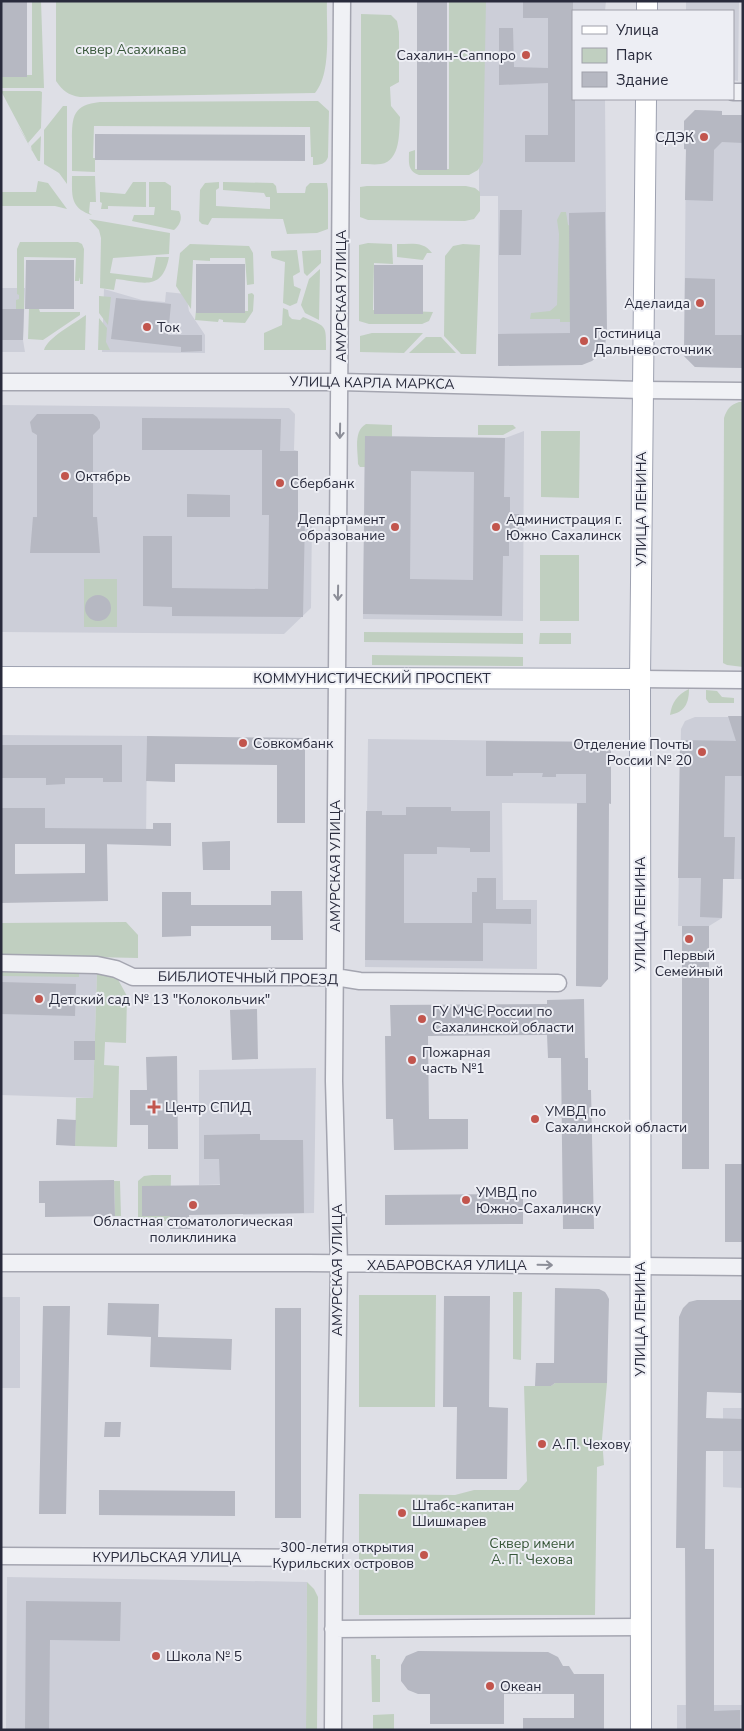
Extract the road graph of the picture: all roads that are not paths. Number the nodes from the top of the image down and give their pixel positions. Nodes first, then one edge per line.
1 (342, 1) edge
2 (646, 100) edge
3 (1, 382) edge
4 (340, 382) junction
5 (642, 390) junction
6 (743, 391) edge
7 (1, 677) edge
8 (336, 678) junction
9 (640, 679) junction
10 (743, 680) edge
11 (1, 963) edge
12 (335, 977) junction
13 (558, 983) dead end
14 (1, 1263) edge
15 (339, 1264) junction
16 (640, 1266) junction
17 (743, 1267) edge
18 (1, 1556) edge
19 (334, 1558) junction
20 (641, 1627) junction
21 (334, 1629) junction
22 (334, 1730) edge
23 (641, 1730) edge

1 - 4 street, АМУРСКАЯ УЛИЦА
2 - 5 main road, УЛИЦА ЛЕНИНА
3 - 4 street, УЛИЦА КАРЛА МАРКСА
4 - 5 street, УЛИЦА КАРЛА МАРКСА
4 -> 8 street, АМУРСКАЯ УЛИЦА
5 - 6 street, УЛИЦА КАРЛА МАРКСА
5 - 9 main road, УЛИЦА ЛЕНИНА
7 - 8 main road, КОММУНИСТИЧЕСКИЙ ПРОСПЕКТ
8 - 9 main road, КОММУНИСТИЧЕСКИЙ ПРОСПЕКТ
8 - 12 street, АМУРСКАЯ УЛИЦА
9 - 10 street, КОММУНИСТИЧЕСКИЙ ПРОСПЕКТ
9 - 16 main road, УЛИЦА ЛЕНИНА
11 - 12 street, БИБЛИОТЕЧНЫЙ ПРОЕЗД
12 - 13 street, БИБЛИОТЕЧНЫЙ ПРОЕЗД
12 - 15 street, АМУРСКАЯ УЛИЦА
14 - 15 street, ХАБАРОВСКАЯ УЛИЦА
15 -> 16 street, ХАБАРОВСКАЯ УЛИЦА
15 - 19 street, АМУРСКАЯ УЛИЦА
16 - 17 street, ХАБАРОВСКАЯ УЛИЦА
16 - 20 main road, УЛИЦА ЛЕНИНА
18 - 19 street, КУРИЛЬСКАЯ УЛИЦА
19 - 21 street, АМУРСКАЯ УЛИЦА
20 - 21 street
20 - 23 main road, УЛИЦА ЛЕНИНА
21 - 22 street, АМУРСКАЯ УЛИЦА

